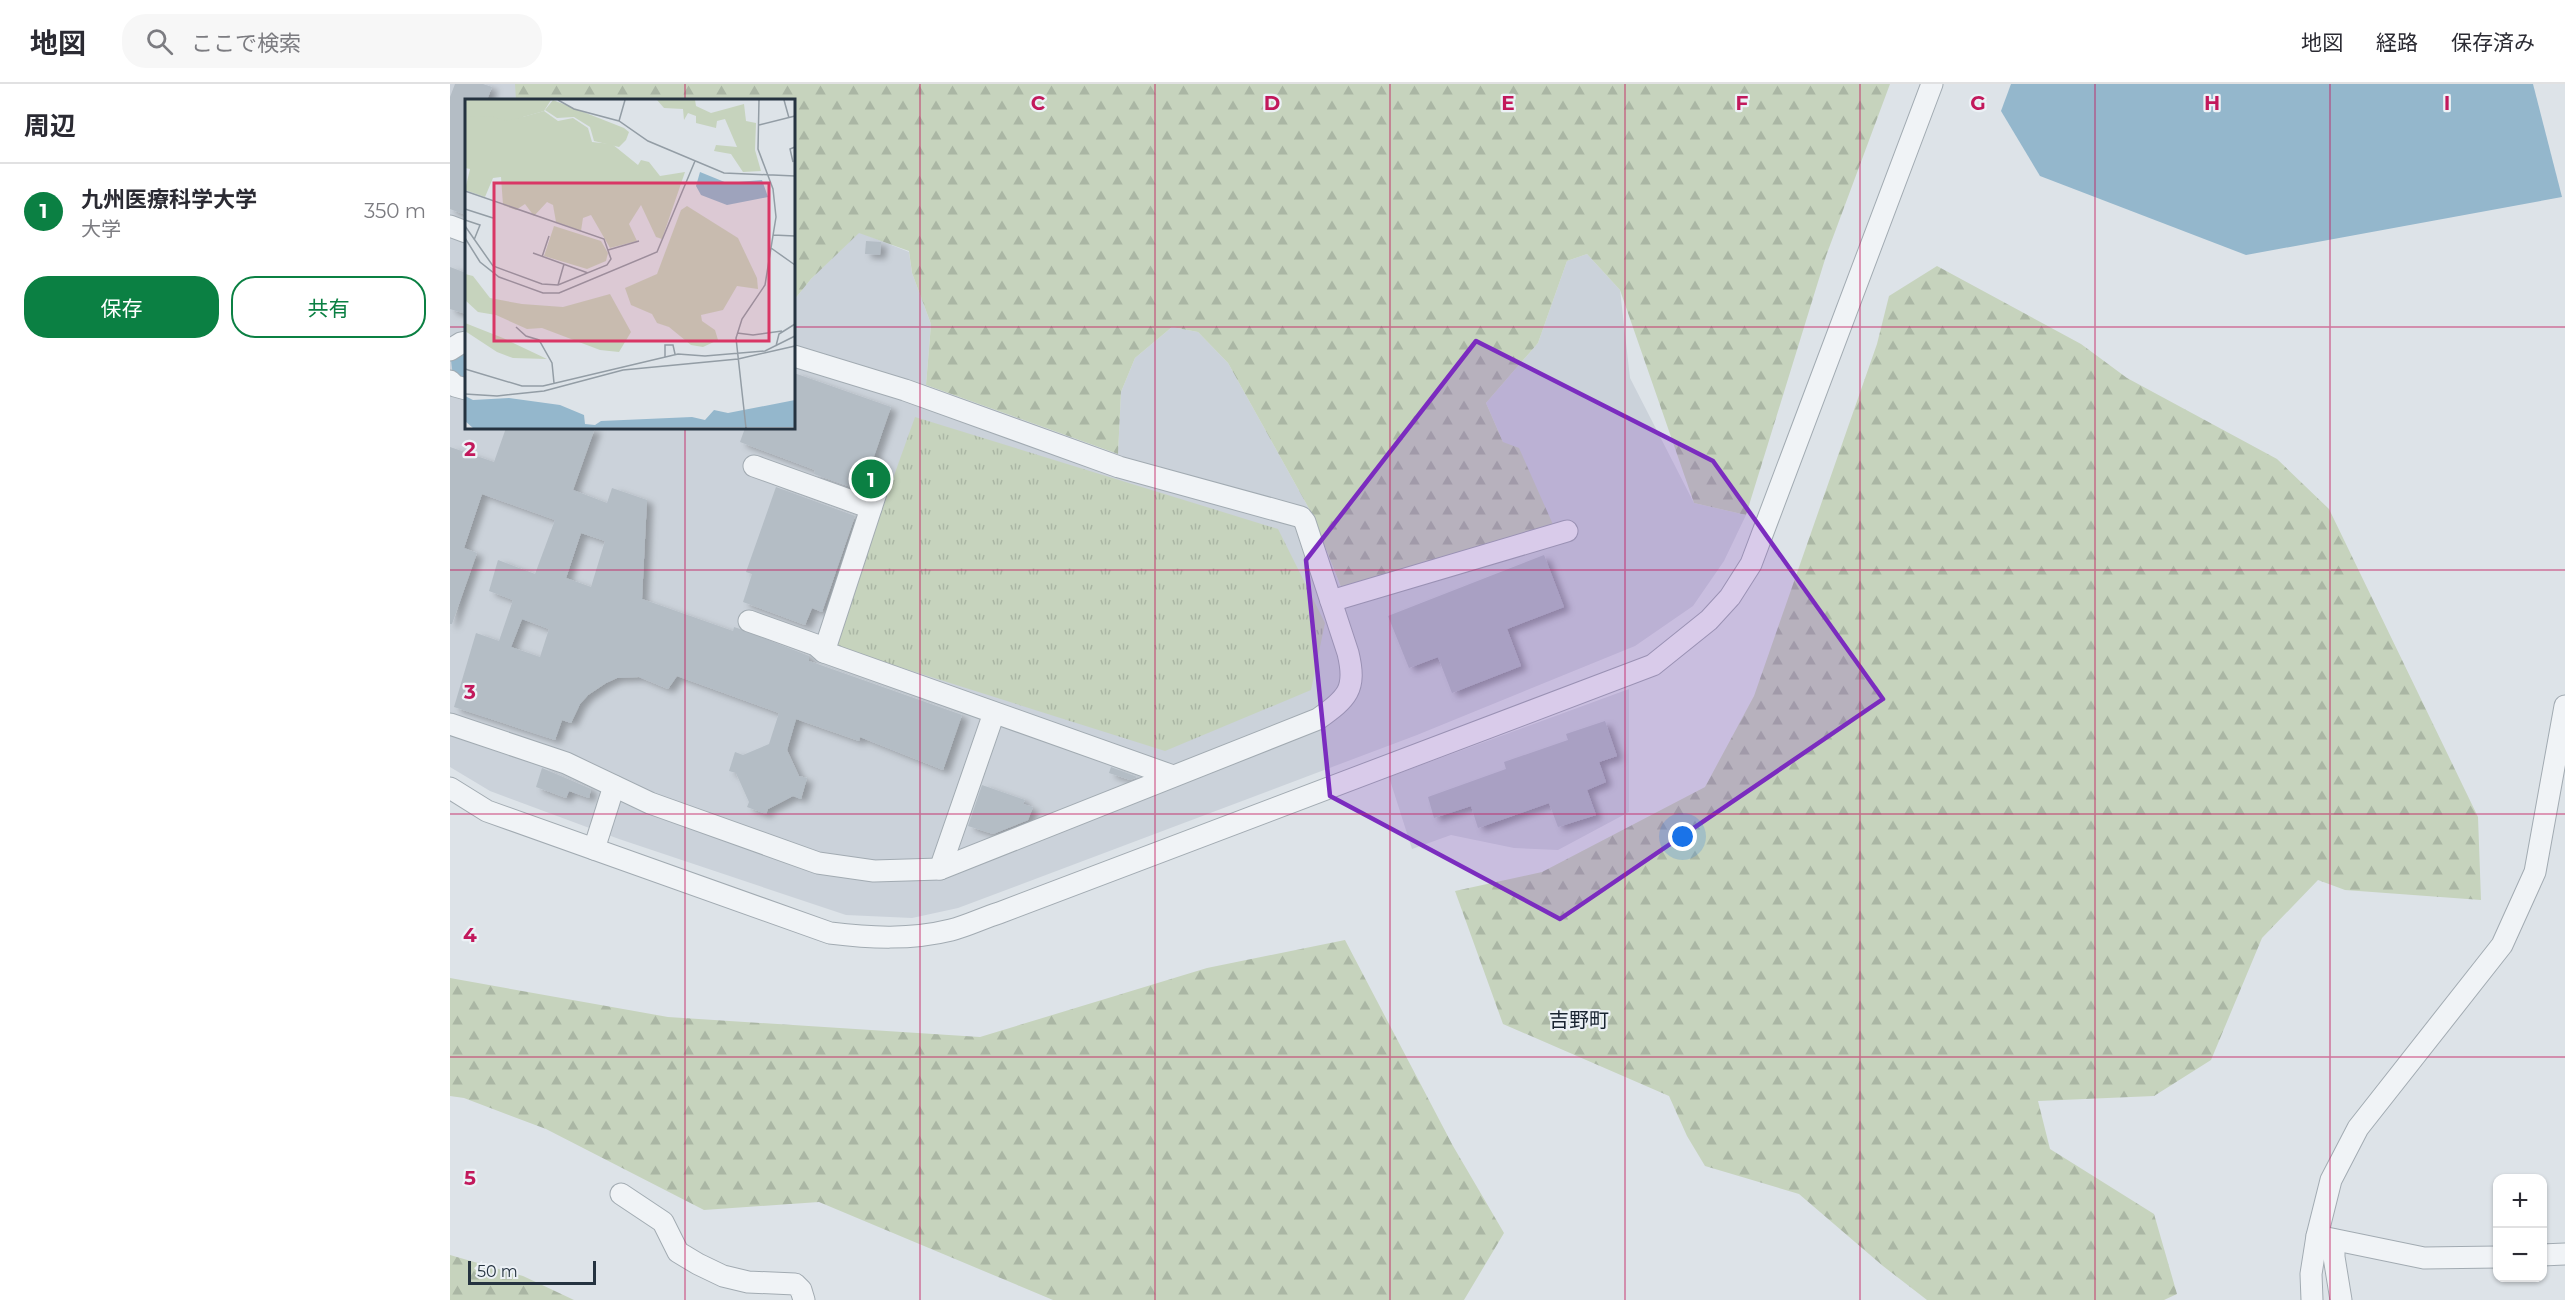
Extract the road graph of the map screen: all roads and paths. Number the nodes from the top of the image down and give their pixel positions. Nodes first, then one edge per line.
1 (1932, 84) edge
2 (450, 226) edge
3 (465, 231) edge
4 (465, 342) edge
5 (450, 350) edge
6 (795, 356) edge
7 (450, 381) edge
8 (465, 389) edge
9 (754, 466) dead end
10 (1567, 531) dead end
11 (1331, 602) junction
12 (749, 621) dead end
13 (824, 652) junction
14 (2565, 706) edge
15 (994, 713) junction
16 (450, 724) edge
17 (1173, 776) junction
18 (614, 786) junction
19 (450, 788) edge
20 (594, 849) junction
21 (940, 869) junction
22 (621, 1194) dead end
23 (2326, 1238) junction
24 (2565, 1254) edge
25 (2547, 1255) edge
26 (2493, 1257) edge
27 (804, 1300) edge
28 (2312, 1300) edge
29 (2341, 1300) edge

1 - 20 street
2 - 3 street
4 - 5 street
6 - 11 street
7 - 8 street
9 - 13 street
10 - 11 street
11 - 17 street
12 - 13 street
13 - 15 street
14 - 23 street
15 - 17 street
15 - 21 street
16 - 18 street
17 - 21 street
18 - 20 street
18 - 21 street
19 - 20 street
22 - 27 street
23 - 26 street
23 - 28 street
23 - 29 street
24 - 25 street

